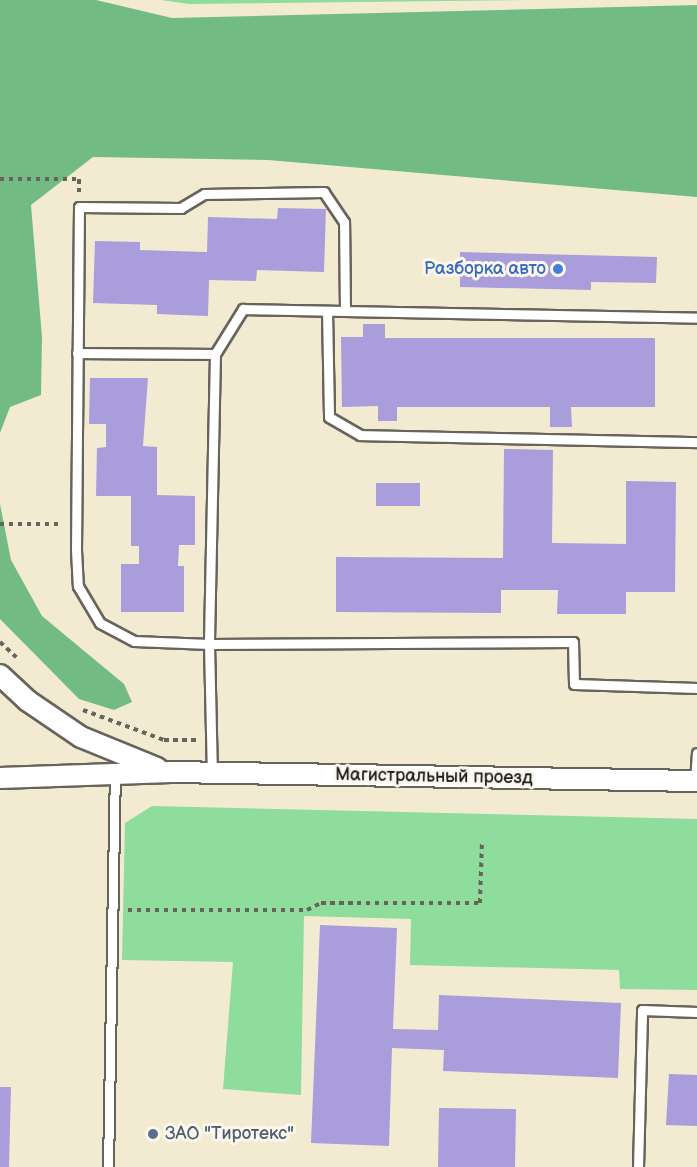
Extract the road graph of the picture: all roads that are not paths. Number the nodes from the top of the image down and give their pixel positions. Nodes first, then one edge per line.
1 (327, 311) junction
2 (345, 311) junction
3 (697, 318) edge
4 (77, 353) junction
5 (215, 354) junction
6 (697, 442) edge
7 (209, 644) junction
8 (0, 675) edge
9 (697, 688) edge
10 (697, 753) edge
11 (171, 772) junction
12 (115, 773) junction
13 (212, 774) junction
14 (0, 778) edge
15 (696, 781) edge
16 (697, 1012) edge
17 (108, 1167) edge
18 (638, 1167) edge

1 - 2 lane
1 - 5 lane
1 - 6 lane
2 - 3 lane
2 - 4 lane
4 - 5 lane
4 - 7 lane
5 - 7 lane
7 - 9 lane
7 - 13 lane
8 - 11 street
10 - 15 lane
11 - 12 street
11 - 13 street, Магистральный проезд
12 - 14 street
12 - 17 lane
13 - 15 street, Магистральный проезд
16 - 18 lane

